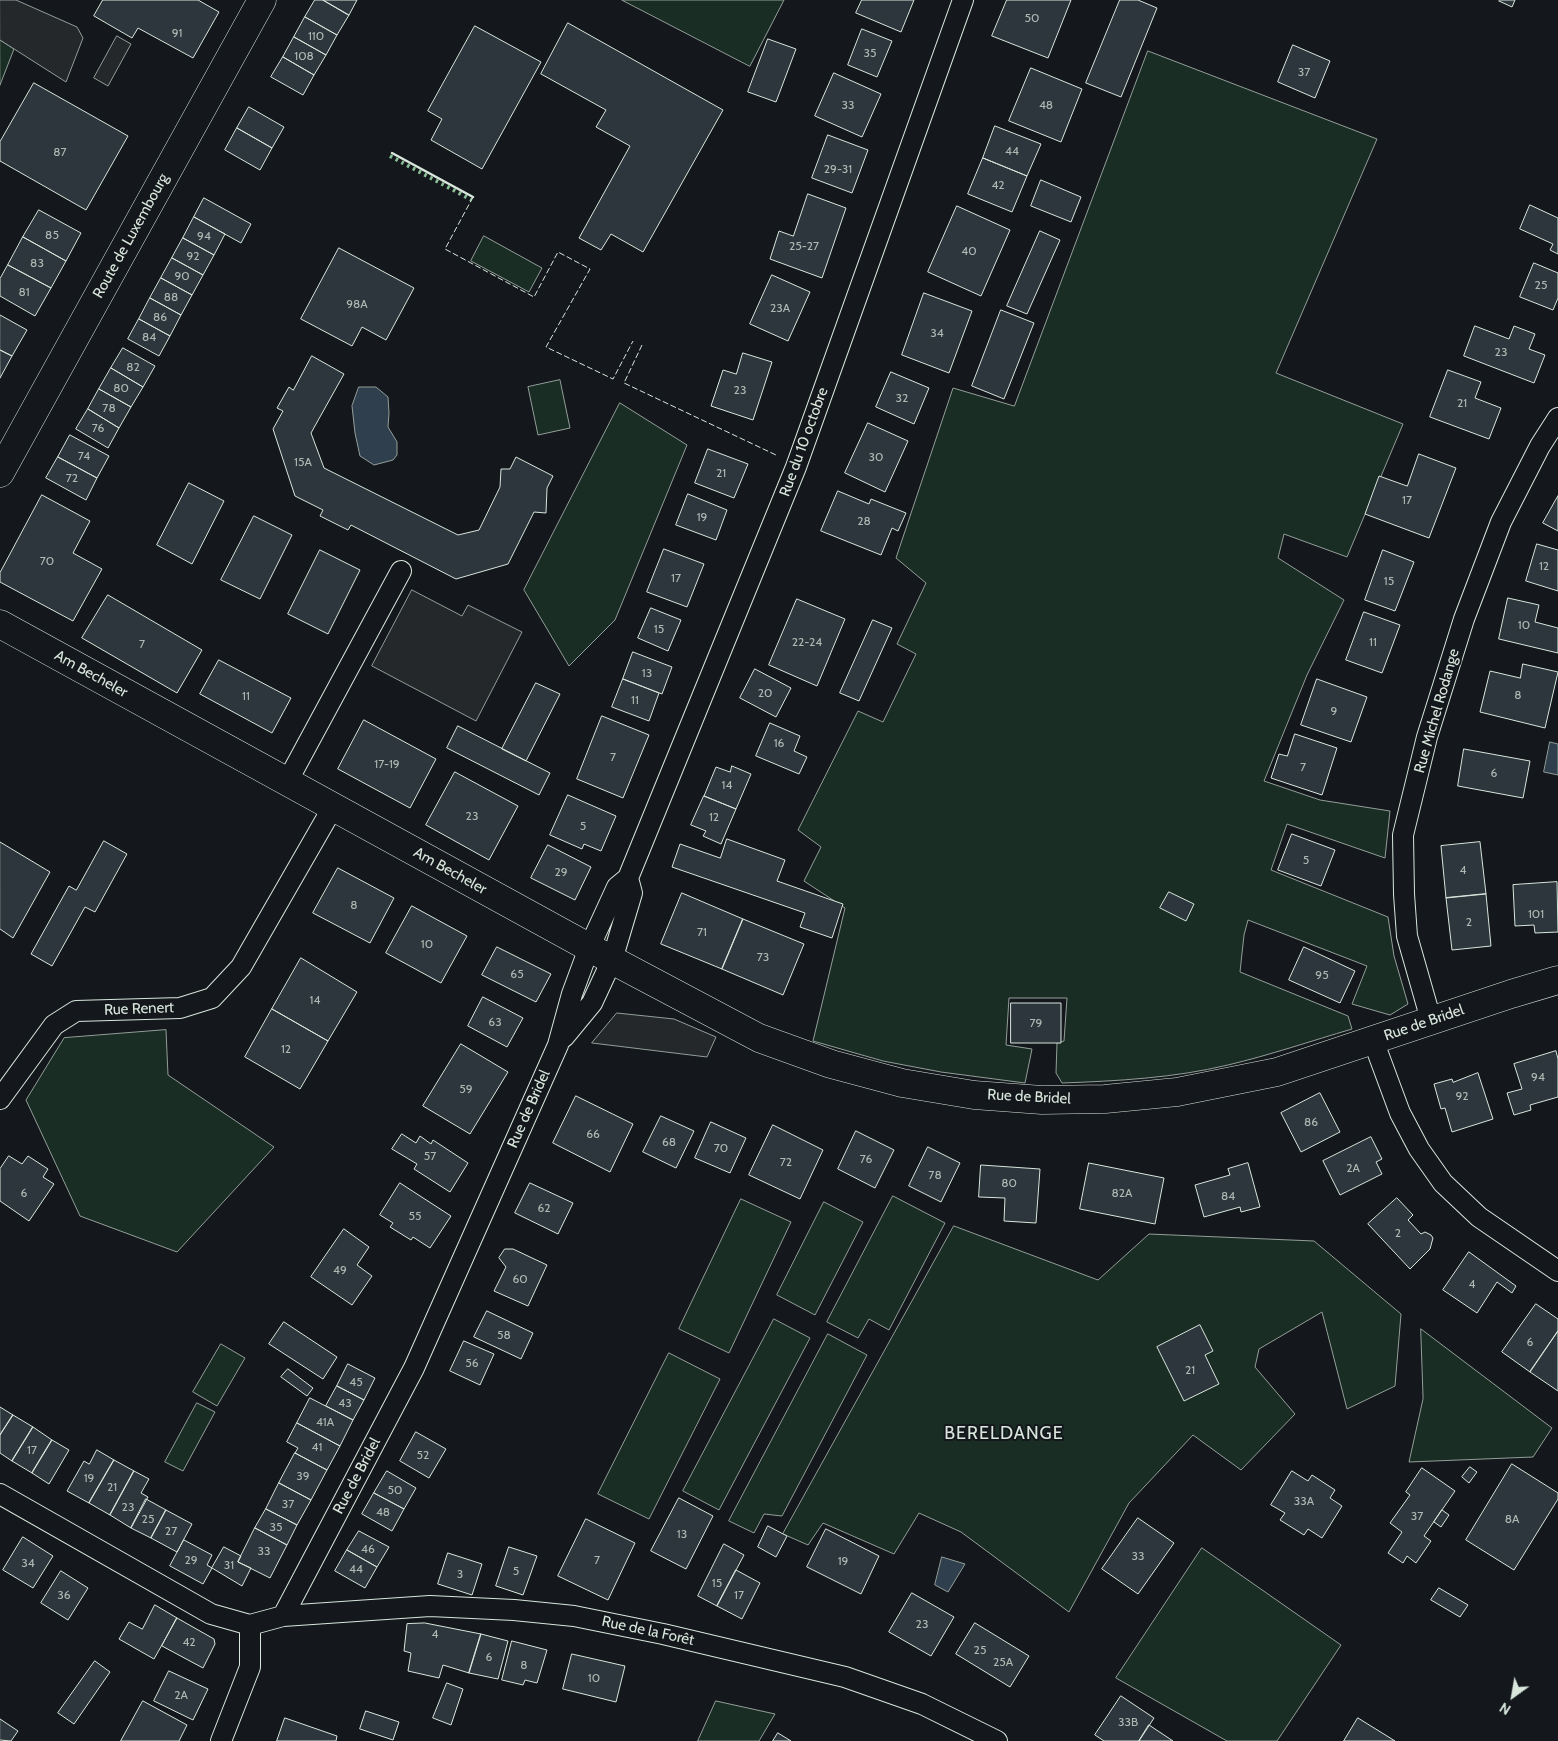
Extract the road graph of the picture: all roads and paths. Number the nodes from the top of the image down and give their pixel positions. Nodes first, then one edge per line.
1 (262, 0) edge
2 (963, 0) edge
3 (1558, 418) edge
4 (0, 472) edge
5 (401, 571) dead end
6 (0, 624) edge
7 (287, 782) junction
8 (333, 807) junction
9 (601, 954) junction
10 (1558, 980) edge
11 (1431, 1020) junction
12 (1374, 1040) junction
13 (0, 1098) edge
14 (1558, 1271) edge
15 (0, 1494) edge
16 (283, 1616) junction
17 (250, 1625) junction
18 (221, 1741) edge
19 (997, 1741) edge

1 - 4 main road, Route de Luxembourg
2 - 9 street, Rue du 10 octobre
3 - 11 street, Rue Michel Rodange
5 - 7 street
6 - 7 main road, Am Becheler
7 - 8 main road, Am Becheler
8 - 9 main road, Am Becheler
8 - 13 street, Rue Renert
9 - 12 main road, Rue de Bridel
9 - 16 street, Rue de Bridel
10 - 11 main road, Rue de Bridel
11 - 12 main road, Rue de Bridel
12 - 14 street
15 - 17 street
16 - 17 street
16 - 19 street, Rue de la Forêt
17 - 18 street

